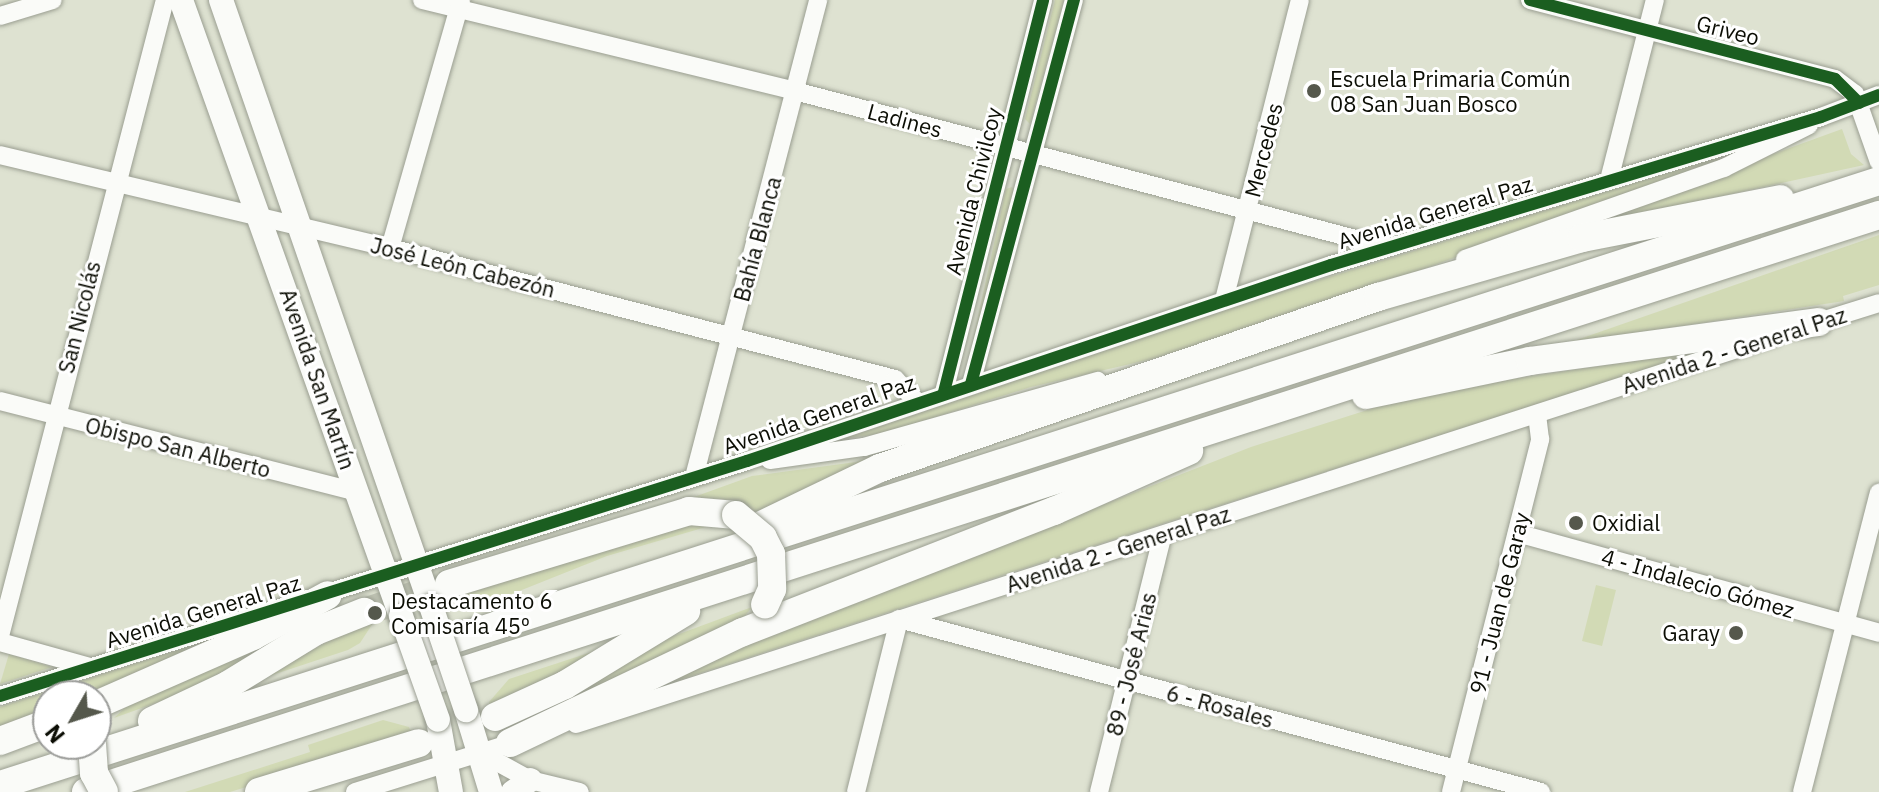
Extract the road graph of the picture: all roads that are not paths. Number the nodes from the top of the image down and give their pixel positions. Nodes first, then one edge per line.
1 (53, 0) edge
2 (165, 0) edge
3 (181, 0) edge
4 (221, 0) edge
5 (422, 0) edge
6 (818, 0) edge
7 (1043, 0) edge
8 (1074, 0) edge
9 (1300, 0) edge
10 (1530, 0) edge
11 (1655, 0) edge
12 (460, 5) edge
13 (0, 16) edge
14 (1647, 31) junction
15 (795, 91) junction
16 (1879, 95) edge
17 (1859, 103) junction
18 (1821, 117) junction
19 (1004, 147) junction
20 (1033, 154) junction
21 (0, 155) edge
22 (1876, 176) edge
23 (1609, 180) junction
24 (113, 184) junction
25 (1837, 194) junction
26 (1249, 208) junction
27 (1878, 216) edge
28 (263, 219) junction
29 (297, 226) junction
30 (1386, 247) junction
31 (390, 248) junction
32 (1378, 297) junction
33 (1224, 300) junction
34 (1879, 303) edge
35 (1818, 322) junction
36 (731, 336) junction
37 (1182, 361) junction
38 (971, 384) junction
39 (944, 392) junction
40 (0, 401) edge
41 (916, 401) junction
42 (1283, 407) junction
43 (1537, 414) junction
44 (55, 416) junction
45 (1234, 423) junction
46 (747, 461) junction
47 (694, 477) junction
48 (357, 492) junction
49 (1879, 493) edge
50 (1517, 533) junction
51 (1162, 537) junction
52 (822, 555) junction
53 (694, 562) junction
54 (417, 567) junction
55 (388, 576) junction
56 (449, 584) tunnel mouth
57 (328, 595) junction
58 (364, 612) tunnel mouth
59 (899, 619) junction
60 (1846, 624) junction
61 (743, 632) junction
62 (1879, 633) edge
63 (0, 639) edge
64 (90, 667) junction
65 (1127, 681) junction
66 (0, 696) edge
67 (112, 710) edge
68 (495, 717) dead end
69 (32, 729) edge
70 (0, 741) edge
71 (419, 743) dead end
72 (510, 743) junction
73 (479, 752) junction
74 (95, 760) edge
75 (449, 761) junction
76 (62, 765) junction
77 (1457, 769) junction
78 (0, 785) edge
79 (521, 786) edge
80 (86, 792) edge
81 (104, 792) edge
82 (259, 792) edge
83 (355, 792) edge
84 (451, 792) edge
85 (491, 792) edge
86 (580, 792) edge
87 (856, 792) edge
88 (1099, 792) edge
89 (1451, 792) edge
90 (1541, 792) edge
91 (1802, 792) edge

1 - 13 street
2 - 24 street, San Nicolás
3 - 28 main road, Avenida San Martín
4 - 29 main road, Avenida San Martín
5 - 12 street, Ladines
6 - 15 street, Bahía Blanca
7 - 19 street, Avenida Chivilcoy
8 - 20 street
9 - 26 street, Mercedes
10 - 14 street, Griveo
11 - 14 street
12 - 15 street, Ladines
12 - 31 street
14 - 17 street, Griveo
14 - 23 street
15 - 19 street, Ladines
15 - 36 street, Bahía Blanca
16 - 17 street, Avenida General Paz
17 - 18 street, Avenida General Paz
17 - 22 street
18 - 23 street, Avenida General Paz
18 - 32 street
19 - 20 street, Ladines
19 - 39 street, Avenida Chivilcoy
20 - 26 street, Ladines
20 - 38 street
21 - 24 street, José León Cabezón
22 - 25 highway
23 - 30 street, Avenida General Paz
24 - 28 street, José León Cabezón
24 - 44 street, San Nicolás
25 - 32 highway
25 - 53 highway
26 - 30 street, Ladines
26 - 33 street, Mercedes
27 - 42 highway
28 - 29 street, José León Cabezón
28 - 48 main road, Avenida San Martín
29 - 31 street, José León Cabezón
29 - 54 main road, Avenida San Martín
30 - 33 street, Avenida General Paz
31 - 36 street, José León Cabezón
32 - 37 highway
33 - 38 street, Avenida General Paz
34 - 35 street, Avenida 2 - General Paz
35 - 42 highway
35 - 43 street, Avenida 2 - General Paz
36 - 41 street, José León Cabezón
36 - 47 street, Bahía Blanca
37 - 46 street
37 - 53 highway
38 - 39 street, Avenida General Paz
39 - 41 street, Avenida General Paz
40 - 44 street, Obispo San Alberto
41 - 46 street, Avenida General Paz
42 - 45 highway
43 - 50 street, 91 - Juan de Garay
43 - 51 street, Avenida 2 - General Paz
44 - 48 street, Obispo San Alberto
44 - 63 street, San Nicolás
45 - 52 highway
45 - 61 highway
46 - 47 street, Avenida General Paz
47 - 54 street, Avenida General Paz
48 - 55 main road, Avenida San Martín
49 - 60 street
50 - 60 street, 4 - Indalecio Gómez
50 - 77 street, 91 - Juan de Garay
51 - 59 street, Avenida 2 - General Paz
51 - 65 street, 89 - José Arias
52 - 68 highway
52 - 80 highway
53 - 76 highway
54 - 55 street, Avenida General Paz
54 - 73 main road, Avenida San Martín, bridge
55 - 57 street, Avenida General Paz
55 - 75 main road, Avenida San Martín, bridge
56 - 61 highway, bridge
57 - 64 street, Avenida General Paz
57 - 67 highway
58 - 76 highway
59 - 65 street, 6 - Rosales
59 - 72 street, Avenida 2 - General Paz
59 - 87 street
60 - 62 street, 4 - Indalecio Gómez
60 - 91 street
61 - 72 highway
63 - 64 street
64 - 66 street, Avenida General Paz
65 - 77 street, 6 - Rosales
65 - 88 street, 89 - José Arias
69 - 70 highway
71 - 82 highway
72 - 73 street, Avenida 2 - General Paz
73 - 75 street, Avenida 2 - General Paz
73 - 79 street
73 - 85 main road, Avenida San Martín
74 - 81 highway, bridge
75 - 83 street, Avenida 2 - General Paz
75 - 84 main road, Avenida San Martín
76 - 78 highway
77 - 89 street, 91 - Juan de Garay
77 - 90 street, 6 - Rosales
79 - 86 street

